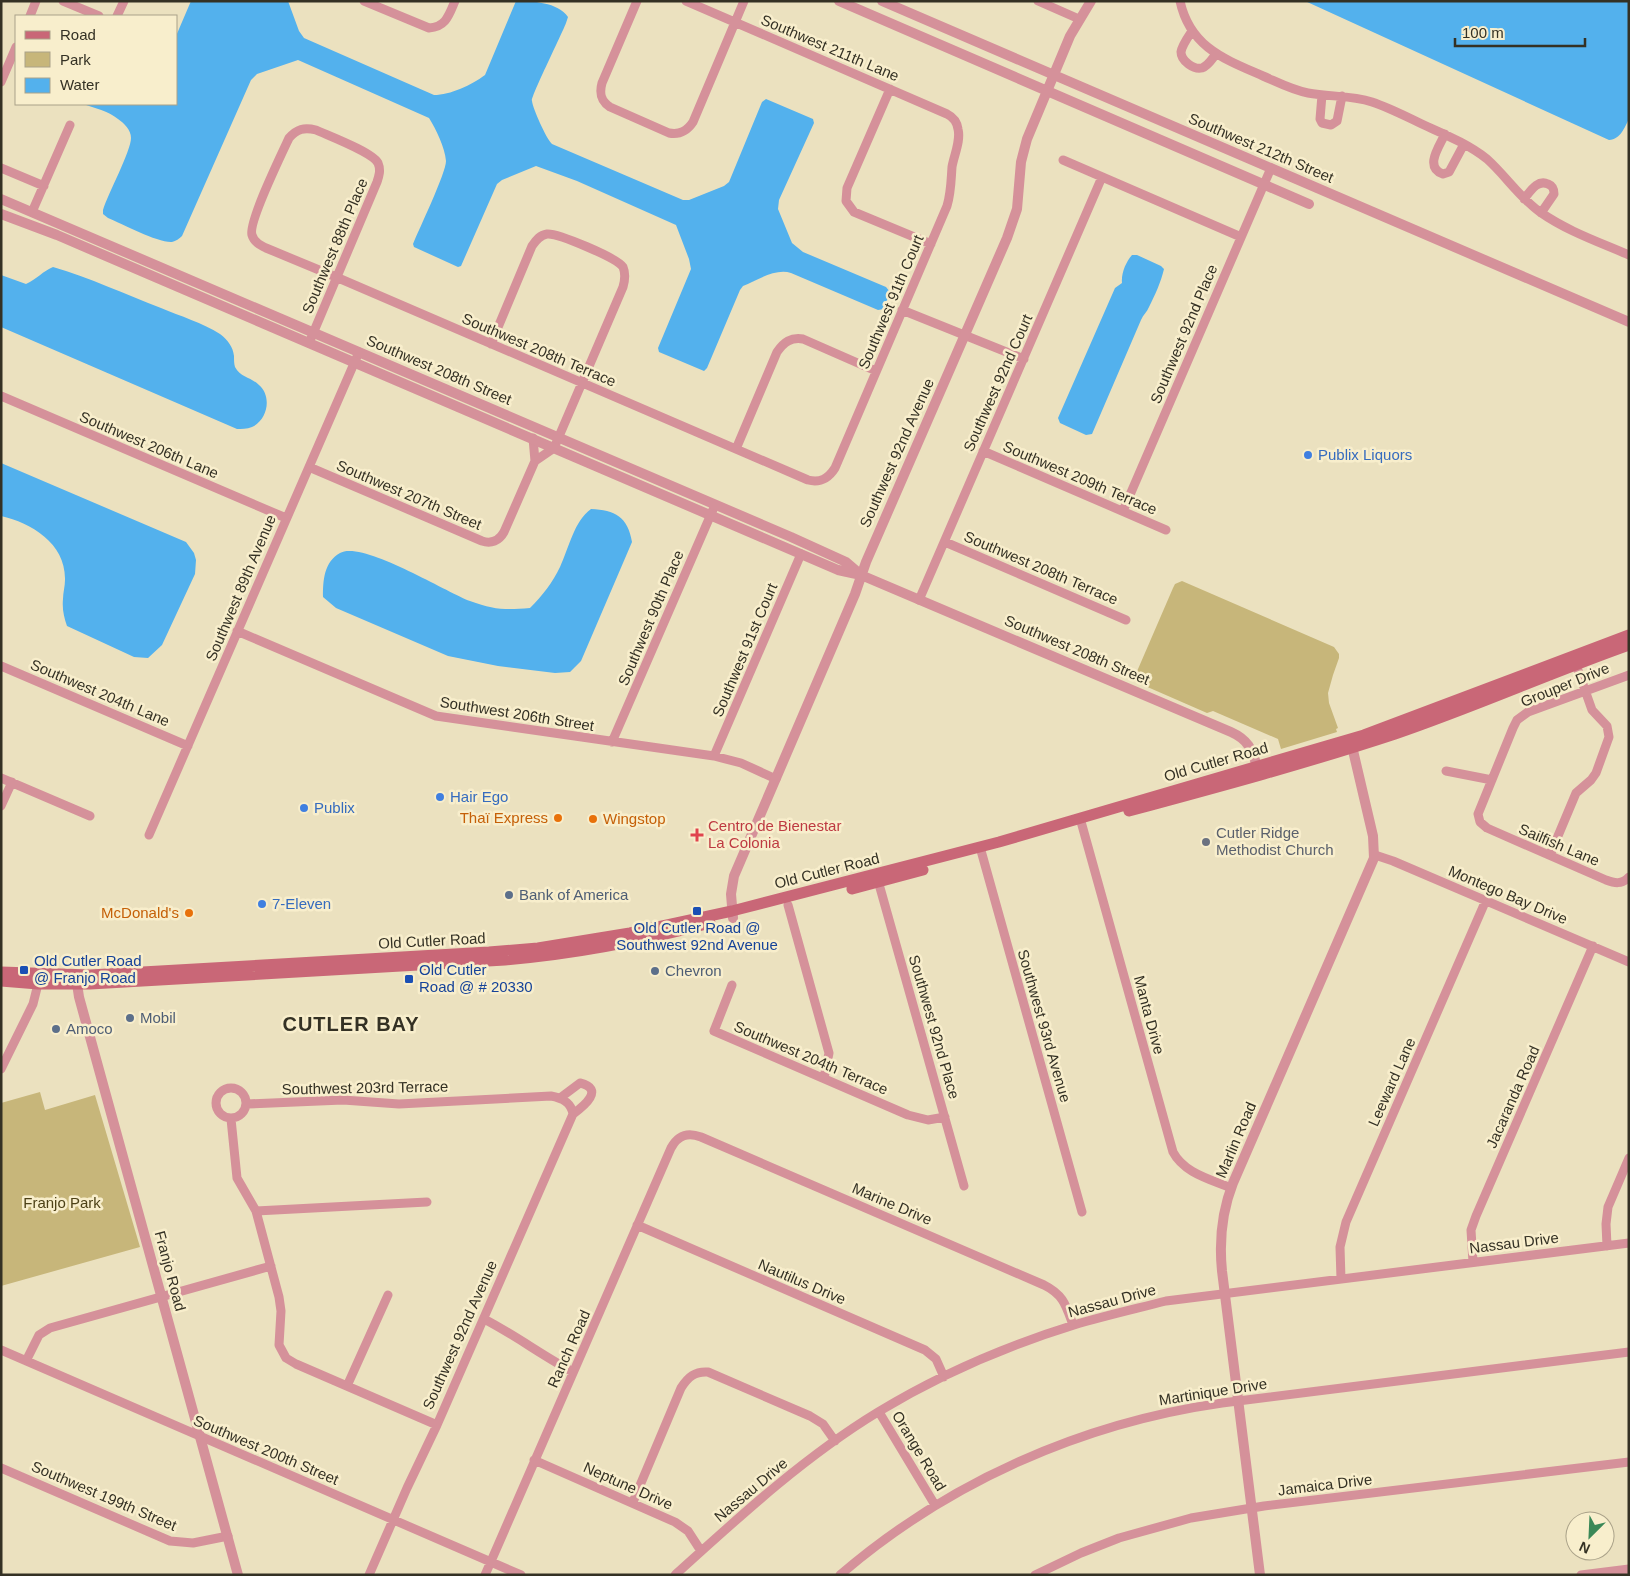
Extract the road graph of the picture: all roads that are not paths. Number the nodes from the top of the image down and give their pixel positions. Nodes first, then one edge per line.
1 (36, 1) edge
2 (64, 1) edge
3 (124, 1) edge
4 (364, 1) edge
5 (455, 1) edge
6 (637, 1) edge
7 (686, 1) edge
8 (744, 1) edge
9 (839, 1) edge
10 (882, 1) edge
11 (1038, 1) edge
12 (1090, 1) edge
13 (1180, 1) edge
14 (30, 15) edge
15 (97, 15) edge
16 (117, 15) edge
17 (1078, 19) junction
18 (735, 22) junction
19 (1192, 31) junction
20 (15, 49) edge
21 (1216, 54) junction
22 (1053, 75) junction
23 (1, 82) edge
24 (890, 89) junction
25 (1047, 91) junction
26 (1322, 95) junction
27 (1342, 96) junction
28 (70, 125) dead end
29 (958, 127) joint
30 (1445, 134) junction
31 (1464, 144) junction
32 (1063, 160) dead end
33 (1, 168) edge
34 (1271, 168) junction
35 (1102, 177) junction
36 (1264, 184) junction
37 (44, 186) junction
38 (1, 199) edge
39 (1524, 199) junction
40 (1309, 204) dead end
41 (32, 212) junction
42 (1541, 213) junction
43 (1, 214) edge
44 (251, 230) joint
45 (1241, 237) junction
46 (931, 244) junction
47 (1629, 254) edge
48 (336, 278) junction
49 (902, 310) junction
50 (1629, 322) edge
51 (313, 332) junction
52 (965, 336) junction
53 (309, 343) junction
54 (491, 344) junction
55 (356, 357) junction
56 (1024, 359) junction
57 (876, 371) junction
58 (581, 383) junction
59 (1, 396) edge
60 (558, 437) junction
61 (533, 438) junction
62 (554, 448) junction
63 (736, 449) junction
64 (984, 451) junction
65 (535, 461) junction
66 (309, 467) junction
67 (825, 479) joint
68 (713, 510) junction
69 (1123, 511) junction
70 (286, 518) junction
71 (1166, 530) dead end
72 (944, 542) junction
73 (801, 554) junction
74 (861, 575) junction
75 (919, 600) junction
76 (1126, 620) dead end
77 (237, 630) junction
78 (1629, 635) edge
79 (1629, 645) edge
80 (1574, 660) junction
81 (1, 666) edge
82 (1629, 675) edge
83 (1586, 690) junction
84 (612, 742) junction
85 (1351, 743) junction
86 (188, 746) junction
87 (714, 756) junction
88 (1258, 770) junction
89 (1446, 771) dead end
90 (1, 778) edge
91 (776, 779) junction
92 (1492, 780) junction
93 (12, 782) junction
94 (1, 806) edge
95 (90, 816) dead end
96 (1081, 821) junction
97 (1480, 822) joint
98 (149, 835) dead end
99 (981, 850) junction
100 (1375, 855) junction
101 (1550, 855) junction
102 (1629, 877) edge
103 (878, 878) junction
104 (1486, 900) junction
105 (788, 905) junction
106 (732, 914) junction
107 (1593, 946) junction
108 (559, 949) junction
109 (472, 953) junction
110 (1629, 962) edge
111 (458, 963) junction
112 (364, 964) junction
113 (1, 972) edge
114 (76, 980) junction
115 (1, 981) edge
116 (38, 984) junction
117 (732, 985) dead end
118 (1, 1069) edge
119 (824, 1078) junction
120 (560, 1098) junction
121 (247, 1104) junction
122 (572, 1110) junction
123 (945, 1116) junction
124 (231, 1119) junction
125 (681, 1136) joint
126 (1629, 1158) edge
127 (964, 1186) dead end
128 (1231, 1188) junction
129 (427, 1202) dead end
130 (256, 1211) junction
131 (1082, 1212) dead end
132 (637, 1225) junction
133 (1629, 1243) edge
134 (1607, 1246) junction
135 (1473, 1262) junction
136 (271, 1266) junction
137 (1341, 1278) junction
138 (1225, 1293) junction
139 (388, 1295) dead end
140 (162, 1297) junction
141 (484, 1319) junction
142 (1073, 1325) junction
143 (1, 1350) edge
144 (1629, 1352) edge
145 (26, 1362) junction
146 (573, 1372) junction
147 (944, 1377) junction
148 (347, 1386) junction
149 (1238, 1400) junction
150 (879, 1412) junction
151 (437, 1425) junction
152 (200, 1437) junction
153 (835, 1441) junction
154 (534, 1460) junction
155 (1629, 1462) edge
156 (1, 1468) edge
157 (633, 1502) junction
158 (935, 1505) junction
159 (1251, 1508) junction
160 (393, 1520) junction
161 (228, 1536) junction
162 (701, 1551) junction
163 (491, 1562) junction
164 (1629, 1569) edge
165 (238, 1575) edge
166 (369, 1575) edge
167 (485, 1575) edge
168 (521, 1575) edge
169 (675, 1575) edge
170 (840, 1575) edge
171 (1035, 1575) edge
172 (1260, 1575) edge
173 (1581, 1575) edge

1 - 14 street
2 - 15 street
3 - 16 street
4 - 5 street
6 - 18 street
7 - 18 street, Southwest 211th Lane
8 - 18 street
9 - 25 street
10 - 22 street, Southwest 212th Street
11 - 17 street
12 - 17 street, Southwest 92nd Avenue
13 - 19 street
17 - 22 street, Southwest 92nd Avenue
18 - 24 street, Southwest 211th Lane
19 - 21 street
19 - 21 street
20 - 23 street
21 - 26 street
22 - 25 street, Southwest 92nd Avenue
22 - 34 street, Southwest 212th Street
24 - 29 street, Southwest 211th Lane
24 - 46 street
25 - 36 street
25 - 52 street, Southwest 92nd Avenue
26 - 27 street
26 - 27 street
27 - 30 street
28 - 37 street
29 - 46 street, Southwest 91th Court
30 - 31 street
30 - 31 street
31 - 39 street
32 - 35 street
33 - 37 street
34 - 36 street, Southwest 92nd Place
34 - 50 street, Southwest 212th Street
35 - 45 street
35 - 56 street, Southwest 92nd Court
36 - 40 street
36 - 45 street, Southwest 92nd Place
37 - 41 street
38 - 41 street, Southwest 208th Street
39 - 42 street
39 - 42 street
41 - 51 street, Southwest 208th Street
42 - 47 street
43 - 53 street, Southwest 208th Street
44 - 48 street, Southwest 208th Terrace
44 - 48 street, Southwest 88th Place
45 - 69 street, Southwest 92nd Place
46 - 49 street, Southwest 91th Court
48 - 51 street, Southwest 88th Place
48 - 54 street, Southwest 208th Terrace
49 - 52 street
49 - 57 street, Southwest 91th Court
51 - 53 street, Southwest 88th Place
51 - 55 street, Southwest 208th Street
52 - 56 street
52 - 74 street, Southwest 92nd Avenue
53 - 55 street, Southwest 208th Street
54 - 58 street, Southwest 208th Terrace
54 - 58 street
55 - 60 street, Southwest 208th Street
55 - 61 street, Southwest 208th Street
55 - 66 street, Southwest 89th Avenue
56 - 64 street, Southwest 92nd Court
57 - 63 street
57 - 67 street, Southwest 91th Court
58 - 60 street
58 - 63 street, Southwest 208th Terrace
59 - 70 street, Southwest 206th Lane
60 - 62 street
60 - 68 street, Southwest 208th Street
61 - 62 street, Southwest 208th Street
61 - 65 street
62 - 65 street
62 - 68 street, Southwest 208th Street
63 - 67 street, Southwest 208th Terrace
64 - 69 street, Southwest 209th Terrace
64 - 72 street, Southwest 92nd Court
65 - 66 street, Southwest 207th Street
66 - 70 street, Southwest 89th Avenue
68 - 73 street, Southwest 208th Street
68 - 74 street, Southwest 208th Street
68 - 84 street, Southwest 90th Place
69 - 71 street, Southwest 209th Terrace
70 - 77 street, Southwest 89th Avenue
72 - 75 street, Southwest 92nd Court
72 - 76 street, Southwest 208th Terrace
73 - 74 street, Southwest 208th Street
73 - 87 street, Southwest 91st Court
74 - 75 street, Southwest 208th Street
74 - 91 street, Southwest 92nd Avenue
75 - 88 street, Southwest 208th Street
77 - 84 street, Southwest 206th Street
77 - 86 street, Southwest 89th Avenue
78 - 80 main road, Old Cutler Road
79 - 80 main road, Old Cutler Road
80 - 83 street
80 - 85 main road, Old Cutler Road
81 - 86 street, Southwest 204th Lane
82 - 83 street, Grouper Drive
83 - 92 street, Grouper Drive
83 - 101 street
84 - 87 street, Southwest 206th Street
85 - 88 main road, Old Cutler Road
85 - 100 street, Marlin Road
86 - 98 street, Southwest 89th Avenue
87 - 91 street, Southwest 206th Street
88 - 96 main road, Old Cutler Road
89 - 92 street
90 - 93 street
91 - 106 street, Southwest 92nd Avenue
92 - 97 street, Grouper Drive
93 - 94 street
93 - 95 street
96 - 99 main road, Old Cutler Road
96 - 128 street, Manta Drive
97 - 101 street, Sailfish Lane
99 - 103 main road, Old Cutler Road
99 - 131 street, Southwest 93rd Avenue
100 - 104 street, Montego Bay Drive
100 - 128 street, Marlin Road
101 - 102 street, Sailfish Lane
103 - 105 main road, Old Cutler Road
103 - 106 main road, Old Cutler Road
103 - 123 street, Southwest 92nd Place
104 - 107 street, Montego Bay Drive
104 - 137 street, Leeward Lane
105 - 106 main road, Old Cutler Road
105 - 119 street
106 - 108 main road, Old Cutler Road
107 - 110 street, Montego Bay Drive
107 - 135 street, Jacaranda Road
108 - 109 main road, Old Cutler Road
108 - 111 main road, Old Cutler Road
109 - 111 main road
109 - 112 main road, Old Cutler Road
111 - 112 main road, Old Cutler Road
112 - 114 main road, Old Cutler Road
113 - 114 main road, Old Cutler Road
114 - 116 main road, Old Cutler Road
114 - 140 street, Franjo Road
115 - 116 main road, Old Cutler Road
116 - 118 street
117 - 119 street, Southwest 204th Terrace
119 - 123 street, Southwest 204th Terrace
120 - 121 street, Southwest 203rd Terrace
120 - 122 street
120 - 122 street
121 - 124 street
121 - 124 street
122 - 141 street, Southwest 92nd Avenue
123 - 127 street, Southwest 92nd Place
124 - 130 street
125 - 132 street, Ranch Road
125 - 142 street, Marine Drive
126 - 134 street
128 - 138 street, Marlin Road
129 - 130 street
130 - 136 street
132 - 146 street, Ranch Road
132 - 147 street, Nautilus Drive
133 - 134 street, Nassau Drive
134 - 135 street, Nassau Drive
135 - 137 street, Nassau Drive
136 - 140 street
136 - 148 street
137 - 138 street, Nassau Drive
138 - 142 street, Nassau Drive
138 - 149 street, Marlin Road
139 - 148 street
140 - 145 street
140 - 152 street, Franjo Road
141 - 146 street
141 - 151 street, Southwest 92nd Avenue
142 - 147 street, Nassau Drive
143 - 145 street, Southwest 200th Street
144 - 149 street, Martinique Drive
145 - 152 street, Southwest 200th Street
146 - 154 street, Ranch Road
147 - 150 street, Nassau Drive
148 - 151 street
149 - 158 street, Martinique Drive
149 - 159 street, Marlin Road
150 - 153 street, Nassau Drive
150 - 158 street, Orange Road
151 - 160 street, Southwest 92nd Avenue
152 - 160 street, Southwest 200th Street
152 - 161 street, Franjo Road
153 - 157 street
153 - 162 street, Nassau Drive
154 - 157 street, Neptune Drive
154 - 163 street, Ranch Road
155 - 159 street, Jamaica Drive
156 - 161 street, Southwest 199th Street
157 - 162 street, Neptune Drive
158 - 170 street, Martinique Drive
159 - 171 street, Jamaica Drive
159 - 172 street, Marlin Road
160 - 163 street, Southwest 200th Street
160 - 166 street, Southwest 92nd Avenue
161 - 165 street, Franjo Road
162 - 169 street, Nassau Drive
163 - 167 street, Ranch Road
163 - 168 street, Southwest 200th Street
164 - 173 street

